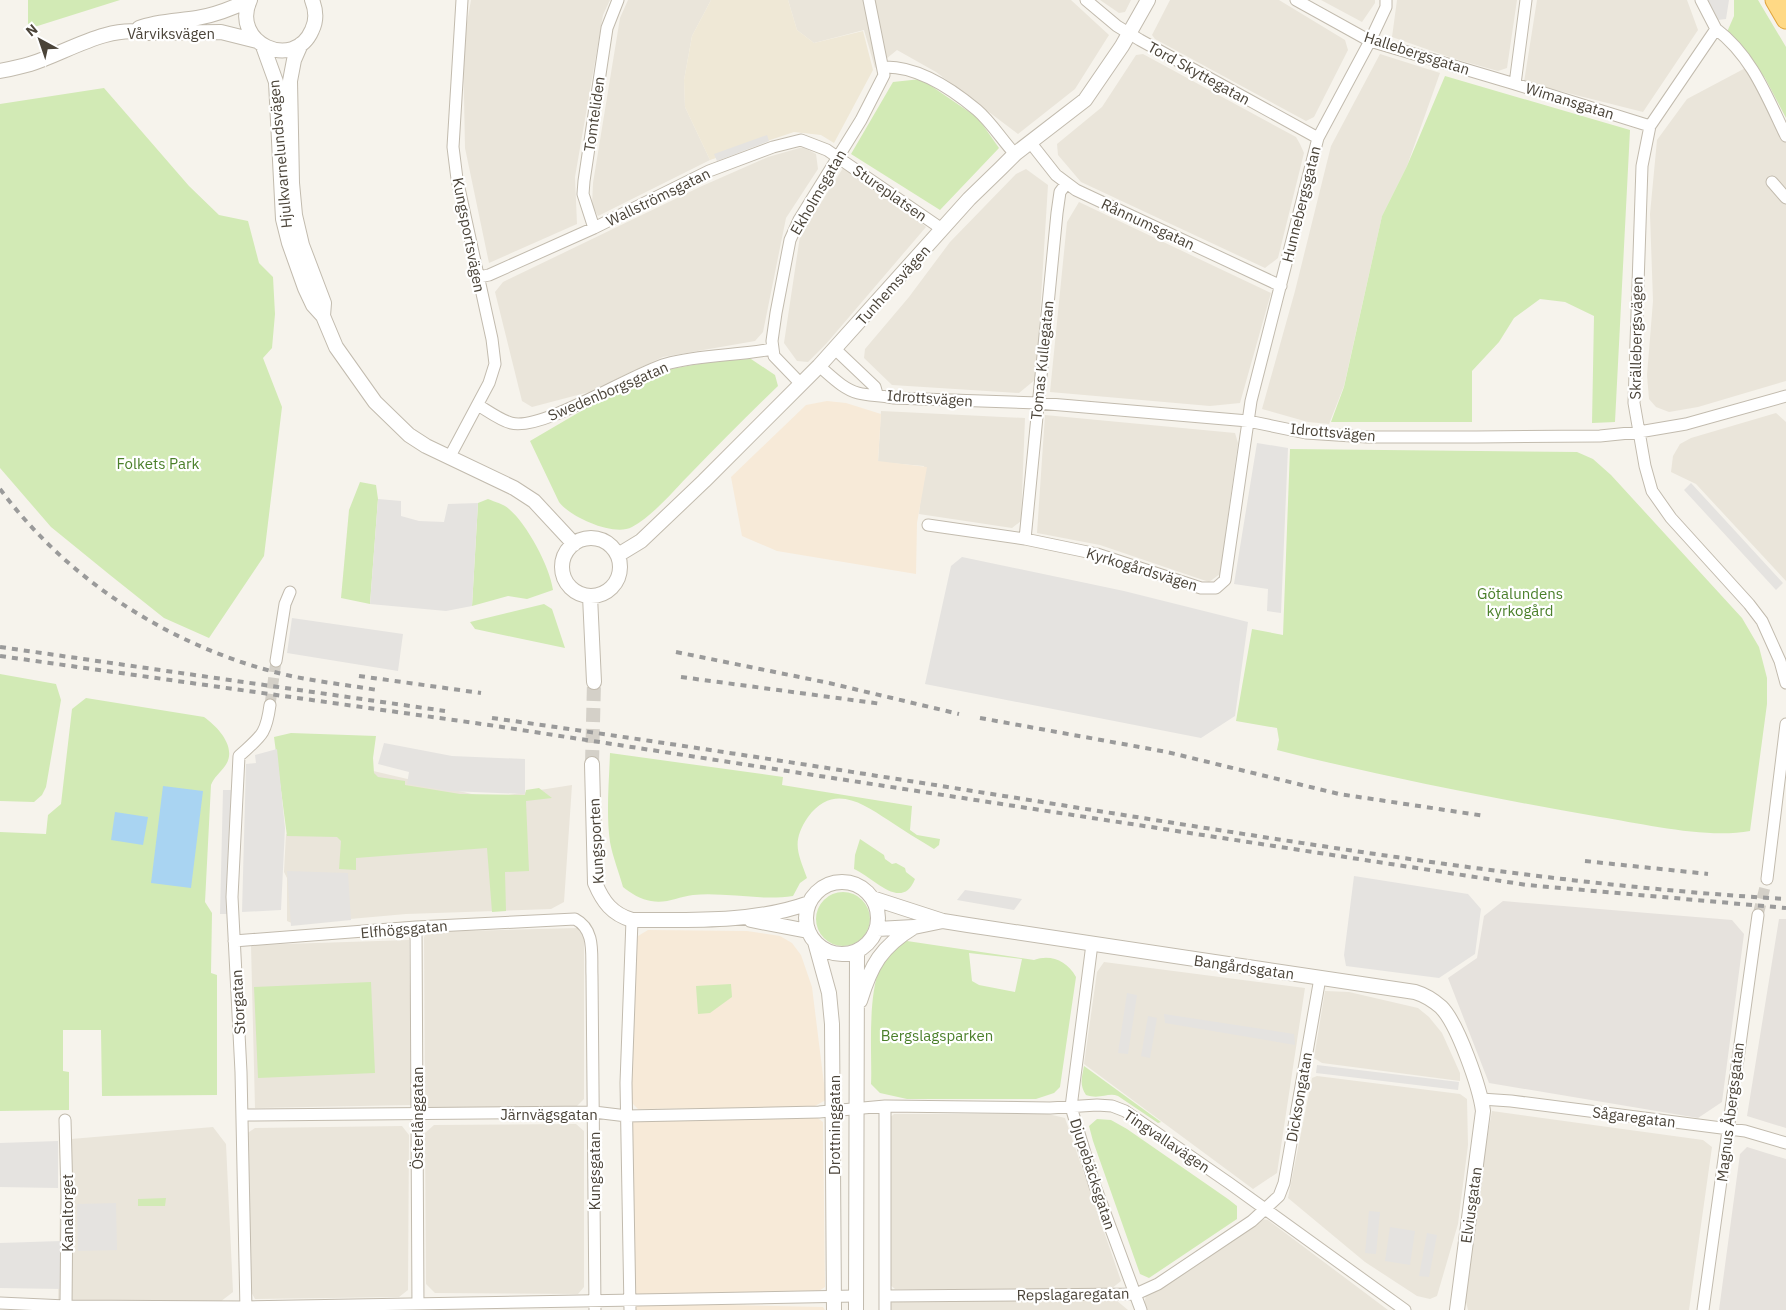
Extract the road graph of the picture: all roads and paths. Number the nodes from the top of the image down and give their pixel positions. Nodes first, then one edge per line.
1 (250, 0) edge
2 (312, 0) edge
3 (462, 0) edge
4 (618, 0) edge
5 (869, 0) edge
6 (1086, 0) edge
7 (1148, 0) edge
8 (1296, 0) edge
9 (1386, 0) edge
10 (1526, 0) edge
11 (1700, 0) edge
12 (1775, 0) edge
13 (1786, 19) edge
14 (134, 30) junction
15 (1716, 30) junction
16 (1130, 34) junction
17 (1370, 41) junction
18 (260, 43) junction
19 (301, 44) junction
20 (884, 68) junction
21 (0, 71) edge
22 (1515, 84) junction
23 (1650, 126) junction
24 (1786, 136) edge
25 (1318, 138) junction
26 (1030, 142) junction
27 (1015, 154) junction
28 (838, 157) junction
29 (1772, 182) dead end
30 (1066, 184) junction
31 (1786, 198) edge
32 (594, 228) junction
33 (942, 229) junction
34 (479, 277) junction
35 (1281, 286) junction
36 (323, 316) junction
37 (772, 349) junction
38 (835, 349) junction
39 (819, 366) junction
40 (801, 384) junction
41 (878, 394) junction
42 (1786, 396) edge
43 (1038, 403) junction
44 (478, 405) junction
45 (1248, 421) junction
46 (1639, 432) junction
47 (449, 458) junction
48 (928, 525) dead end
49 (1025, 539) junction
50 (574, 544) junction
51 (618, 555) junction
52 (290, 592) dead end
53 (590, 596) junction
54 (276, 661) tunnel mouth
55 (594, 682) tunnel mouth
56 (1786, 683) edge
57 (270, 705) tunnel mouth
58 (1786, 724) edge
59 (592, 764) tunnel mouth
60 (1768, 879) tunnel mouth
61 (872, 898) junction
62 (809, 903) junction
63 (1758, 915) tunnel mouth
64 (732, 918) junction
65 (575, 919) joint
66 (632, 920) junction
67 (944, 921) junction
68 (416, 927) junction
69 (914, 927) junction
70 (877, 929) junction
71 (812, 936) junction
72 (234, 941) junction
73 (1092, 944) junction
74 (857, 951) junction
75 (1320, 978) junction
76 (856, 1014) junction
77 (1481, 1099) junction
78 (885, 1106) junction
79 (1071, 1107) junction
80 (856, 1108) junction
81 (834, 1109) junction
82 (594, 1112) junction
83 (417, 1114) junction
84 (242, 1115) junction
85 (627, 1116) junction
86 (64, 1120) dead end
87 (1727, 1130) junction
88 (1786, 1143) edge
89 (1264, 1208) junction
90 (1136, 1294) junction
91 (886, 1296) junction
92 (0, 1303) edge
93 (834, 1303) edge
94 (856, 1303) edge
95 (630, 1305) edge
96 (66, 1306) junction
97 (418, 1306) edge
98 (595, 1306) edge
99 (246, 1308) edge
100 (885, 1310) edge
101 (1141, 1310) edge
102 (1405, 1310) edge
103 (1457, 1310) edge
104 (1703, 1310) edge

1 - 14 street
1 - 18 street, Hjulkvarnelundsvägen
2 - 19 street, Hjulkvarnelundsvägen
3 - 34 street, Kungsportsvägen
4 - 32 street, Tomteliden
5 - 20 street, Ekholmsgatan
6 - 16 street, Tord Skyttegatan
7 - 16 street, Tunhemsvägen
8 - 17 street, Hallebergsgatan
9 - 17 street, Hunnebergsgatan
10 - 22 street, Wimansgatan
11 - 15 street
12 - 13 highway
14 - 18 street, Vårviksvägen
14 - 21 street, Vårviksvägen
15 - 23 street, Skrällebergsvägen
15 - 24 street
16 - 25 street, Tord Skyttegatan
16 - 26 street, Tunhemsvägen
17 - 22 street, Hallebergsgatan
17 - 25 street, Hunnebergsgatan
18 - 19 street, Vårviksvägen
18 - 36 street, Hjulkvarnelundsvägen
19 - 36 street, Hjulkvarnelundsvägen
20 - 27 street
20 - 28 street, Ekholmsgatan
22 - 23 street, Wimansgatan
23 - 46 street, Skrällebergsvägen
25 - 35 street, Hunnebergsgatan
26 - 27 street, Tunhemsvägen
26 - 30 street, Rånnumsgatan
27 - 33 street, Tunhemsvägen
28 - 32 street, Wallströmsgatan
28 - 33 street, Stureplatsen
28 - 37 street, Ekholmsgatan
29 - 31 street
30 - 35 street, Rånnumsgatan
30 - 43 street, Tomas Kullegatan
32 - 34 street, Wallströmsgatan
33 - 38 street, Tunhemsvägen
34 - 44 street, Kungsportsvägen
35 - 45 street, Hunnebergsgatan
36 - 47 street, Hjulkvarnelundsvägen
37 - 40 street
37 - 44 street, Swedenborgsgatan
38 - 39 street, Tunhemsvägen
38 - 41 street, Idrottsvägen
39 - 40 street, Tunhemsvägen
39 - 41 street, Idrottsvägen
40 - 51 street, Tunhemsvägen
41 - 43 street, Idrottsvägen
42 - 46 street, Idrottsvägen
43 - 45 street, Idrottsvägen
43 - 49 street, Tomas Kullegatan
44 - 47 street, Kungsportsvägen
45 - 46 street, Idrottsvägen
45 - 49 street, Kyrkogårdsvägen
46 - 56 street, Skrällebergsvägen
47 - 50 street, Hjulkvarnelundsvägen
48 - 49 street, Kyrkogårdsvägen
50 - 51 street
50 - 53 street
51 - 53 street
52 - 54 street
53 - 55 street
57 - 72 street, Storgatan
58 - 60 street
59 - 66 street, Kungsporten
61 - 62 street
61 - 67 street
61 - 70 street
62 - 64 street
62 - 71 street
63 - 87 street, Magnus Åbergsgatan
64 - 66 street
64 - 71 street
65 - 68 street, Elfhögsgatan
65 - 82 street, Kungsgatan
66 - 85 street
67 - 69 street
67 - 73 street, Bangårdsgatan
68 - 72 street, Elfhögsgatan
68 - 83 street, Österlånggatan
69 - 70 street
69 - 76 street
70 - 74 street
71 - 74 street
71 - 81 street, Drottninggatan
72 - 84 street, Storgatan
73 - 75 street, Bangårdsgatan
73 - 79 street, Djupebäcksgatan
74 - 76 street, Drottninggatan
75 - 77 street, Bangårdsgatan
75 - 89 street, Dicksongatan
76 - 80 street, Drottninggatan
77 - 87 street, Sågaregatan
77 - 103 street, Elviusgatan
78 - 79 street, Tingvallavägen
78 - 80 street, Tingvallavägen
78 - 91 street
79 - 89 street, Tingvallavägen
79 - 90 street, Djupebäcksgatan
80 - 81 street, Järnvägsgatan
80 - 94 street, Drottninggatan
81 - 85 street, Järnvägsgatan
81 - 93 street, Drottninggatan
82 - 83 street, Järnvägsgatan
82 - 85 street, Järnvägsgatan
82 - 98 street, Kungsgatan
83 - 84 street, Järnvägsgatan
83 - 97 street, Österlånggatan
84 - 99 street, Storgatan
85 - 95 street
86 - 96 street, Kanaltorget
87 - 88 street, Sågaregatan
87 - 104 street, Magnus Åbergsgatan
89 - 90 street, Repslagaregatan
89 - 102 street, Tingvallavägen
90 - 91 street, Repslagaregatan
90 - 101 street, Djupebäcksgatan
91 - 100 street
92 - 96 street
93 - 94 street
93 - 95 street
95 - 98 street
96 - 99 street
97 - 98 street
97 - 99 street

